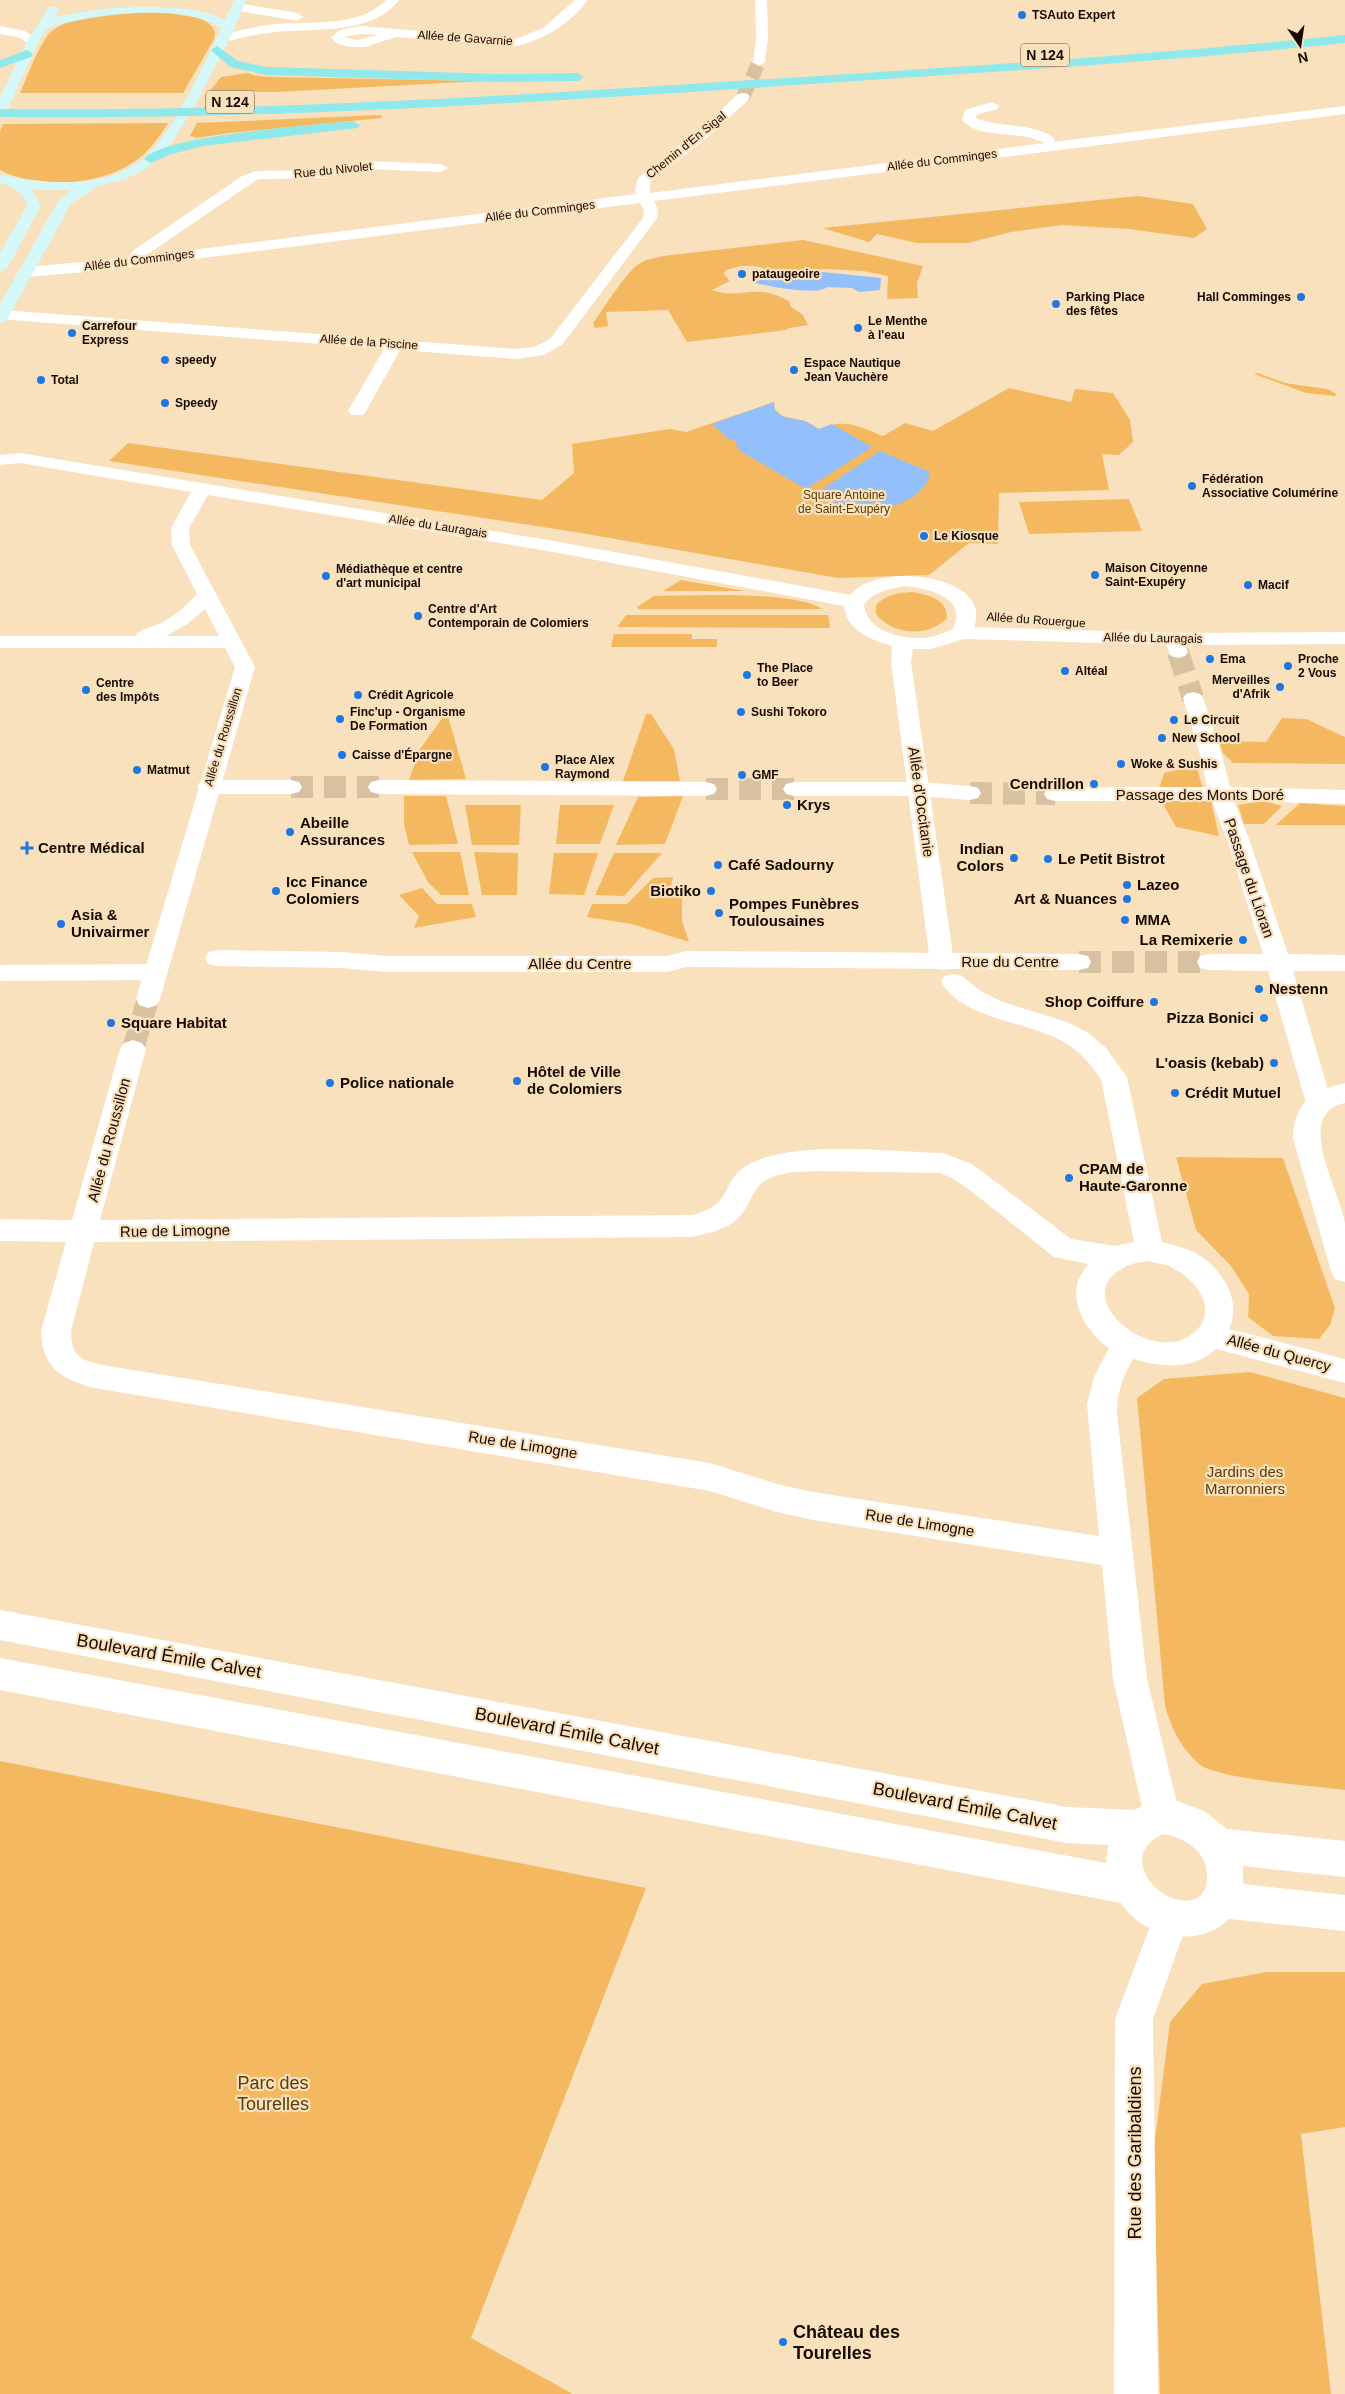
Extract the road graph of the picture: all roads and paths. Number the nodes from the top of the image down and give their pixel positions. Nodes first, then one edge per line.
1 (59, 0) edge
2 (392, 0) edge
3 (582, 0) edge
4 (761, 0) edge
5 (238, 4) edge
6 (362, 6) dead end
7 (44, 25) junction
8 (0, 30) edge
9 (1345, 30) edge
10 (394, 33) dead end
11 (223, 39) junction
12 (1345, 39) edge
13 (33, 41) junction
14 (27, 54) junction
15 (759, 62) tunnel mouth
16 (0, 64) edge
17 (719, 73) dead end
18 (744, 74) junction
19 (591, 77) dead end
20 (760, 83) junction
21 (743, 97) tunnel mouth
22 (458, 98) junction
23 (0, 103) edge
24 (992, 106) dead end
25 (1345, 110) edge
26 (0, 112) edge
27 (446, 116) dead end
28 (364, 124) dead end
29 (1055, 146) junction
30 (151, 159) junction
31 (441, 168) dead end
32 (7, 180) edge
33 (98, 183) junction
34 (647, 200) junction
35 (133, 261) junction
36 (0, 267) edge
37 (26, 272) junction
38 (1, 317) edge
39 (395, 344) junction
40 (357, 412) dead end
41 (0, 447) edge
42 (20, 458) junction
43 (0, 460) edge
44 (202, 488) junction
45 (207, 595) junction
46 (854, 602) junction
47 (1345, 622) edge
48 (965, 623) junction
49 (1345, 638) edge
50 (0, 642) edge
51 (121, 642) junction
52 (231, 642) junction
53 (903, 643) junction
54 (1192, 698) tunnel mouth
55 (292, 787) tunnel mouth
56 (379, 787) tunnel mouth
57 (208, 788) junction
58 (706, 789) tunnel mouth
59 (794, 789) tunnel mouth
60 (920, 789) junction
61 (970, 794) tunnel mouth
62 (1055, 794) tunnel mouth
63 (1220, 794) junction
64 (1345, 797) edge
65 (217, 958) dead end
66 (1079, 962) tunnel mouth
67 (1209, 962) tunnel mouth
68 (1278, 962) junction
69 (1345, 963) edge
70 (155, 972) junction
71 (948, 972) junction
72 (0, 973) edge
73 (148, 999) tunnel mouth
74 (133, 1049) tunnel mouth
75 (1345, 1093) edge
76 (1319, 1103) junction
77 (0, 1230) edge
78 (83, 1232) junction
79 (1147, 1250) junction
80 (1114, 1257) junction
81 (1345, 1271) edge
82 (1213, 1335) junction
83 (1126, 1345) junction
84 (1345, 1371) edge
85 (1117, 1553) junction
86 (0, 1625) edge
87 (0, 1674) edge
88 (1149, 1822) junction
89 (1211, 1838) junction
90 (1345, 1859) edge
91 (1130, 1886) junction
92 (1218, 1904) junction
93 (1345, 1913) edge
94 (1171, 1918) junction
95 (1136, 2394) edge

1 - 7 main road
2 - 11 street
3 - 10 street, Allée de Gavarnie
4 - 15 street
5 - 6 street
5 - 11 main road
7 - 11 main road
7 - 13 main road
8 - 13 street
9 - 18 highway, N 124
11 - 19 highway
11 - 30 main road
12 - 20 highway, N 124
13 - 14 main road
14 - 16 highway
14 - 26 main road
17 - 18 highway
18 - 22 highway, N 124
20 - 22 highway, N 124
20 - 27 highway
21 - 34 street, Chemin d'En Sigal
22 - 23 highway, N 124
22 - 26 highway, N 124
24 - 29 street, Allée du Comminges
25 - 29 street, Allée du Comminges
28 - 30 highway
29 - 34 street, Allée du Comminges
30 - 33 main road
31 - 35 street, Rue du Nivolet
32 - 33 main road
32 - 36 main road
33 - 37 main road
34 - 35 street, Allée du Comminges
34 - 39 street, Allée de la Piscine
35 - 37 street, Allée du Comminges
37 - 38 main road
38 - 39 street, Allée de la Piscine
39 - 40 street
41 - 42 street, Allée du Lauragais
42 - 43 street, Allée du Lauragais
42 - 44 street, Allée du Lauragais
44 - 45 street, Allée du Roussillon
44 - 46 street, Allée du Lauragais
45 - 51 street
45 - 52 street, Allée du Roussillon
46 - 48 street
46 - 53 street
47 - 48 street, Allée du Rouergue
48 - 49 street, Allée du Lauragais
48 - 53 street
50 - 51 street
51 - 52 street
52 - 57 street, Allée du Roussillon
53 - 60 street, Allée d'Occitanie
54 - 63 street, Passage du Lioran
55 - 57 street
56 - 58 street
57 - 70 street, Allée du Roussillon
59 - 60 street
60 - 61 street
60 - 71 street, Allée d'Occitanie
62 - 63 street, Passage des Monts Doré
63 - 64 street, Passage des Monts Doré
63 - 68 street, Passage du Lioran
65 - 71 street, Allée du Centre
66 - 71 street, Rue du Centre
67 - 68 street
68 - 69 street
68 - 76 street, Passage du Lioran
70 - 72 street
70 - 73 street, Allée du Roussillon
71 - 79 street
74 - 78 street, Allée du Roussillon
75 - 76 street
76 - 81 street
77 - 78 street, Rue de Limogne
78 - 80 street, Rue de Limogne
78 - 85 street, Rue de Limogne
79 - 80 street
79 - 82 street
80 - 83 street
82 - 83 street
82 - 84 street, Allée du Quercy
83 - 85 street
85 - 88 street
86 - 88 street, Boulevard Émile Calvet
87 - 91 street
88 - 89 street
88 - 91 street
89 - 90 street
89 - 92 street
91 - 94 street
92 - 93 street
92 - 94 street
94 - 95 street, Rue des Garibaldiens

